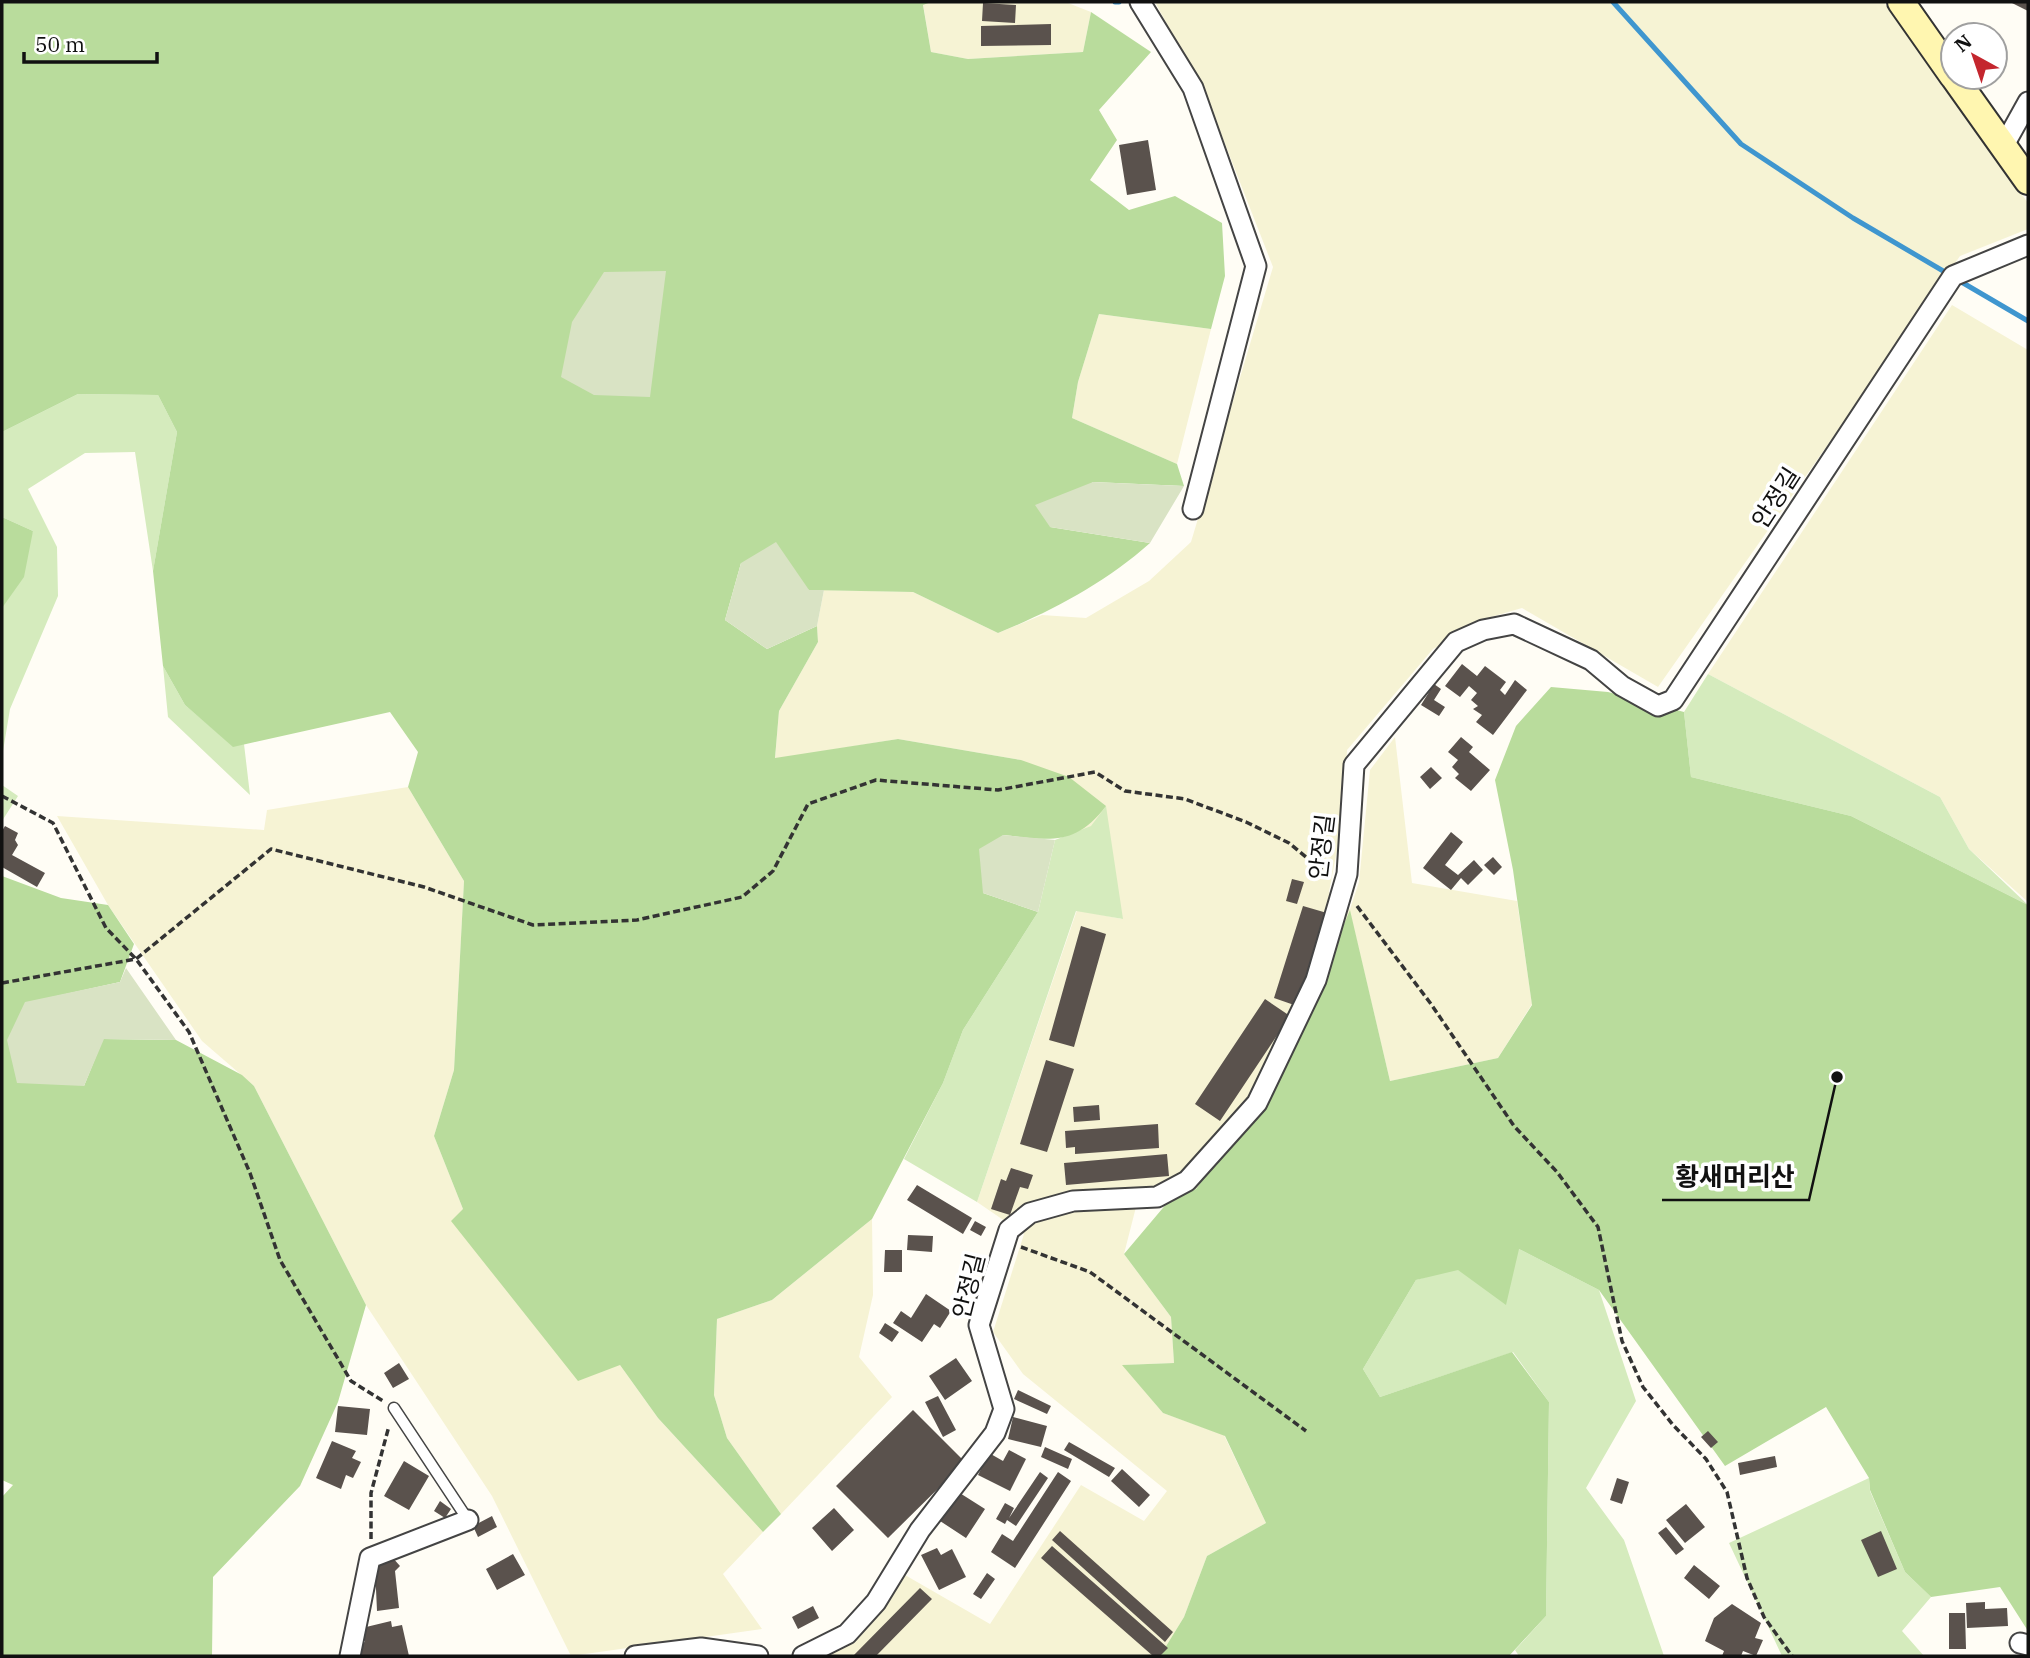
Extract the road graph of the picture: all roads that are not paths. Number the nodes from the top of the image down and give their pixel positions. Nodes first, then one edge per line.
1 (1140, 2) edge
2 (1901, 2) edge
3 (1939, 56) edge
4 (1964, 91) edge
5 (2028, 102) edge
6 (2003, 147) junction
7 (2028, 181) edge
8 (2028, 245) edge
9 (1193, 509) dead end
10 (394, 1408) road end
11 (468, 1520) joint
12 (350, 1656) edge
13 (635, 1656) edge
14 (758, 1656) edge
15 (803, 1656) edge

1 - 9 street
2 - 3 main road
4 - 6 main road
5 - 6 street
6 - 7 main road
8 - 15 street, 안정길
10 - 11 lane
11 - 12 street
13 - 14 street

